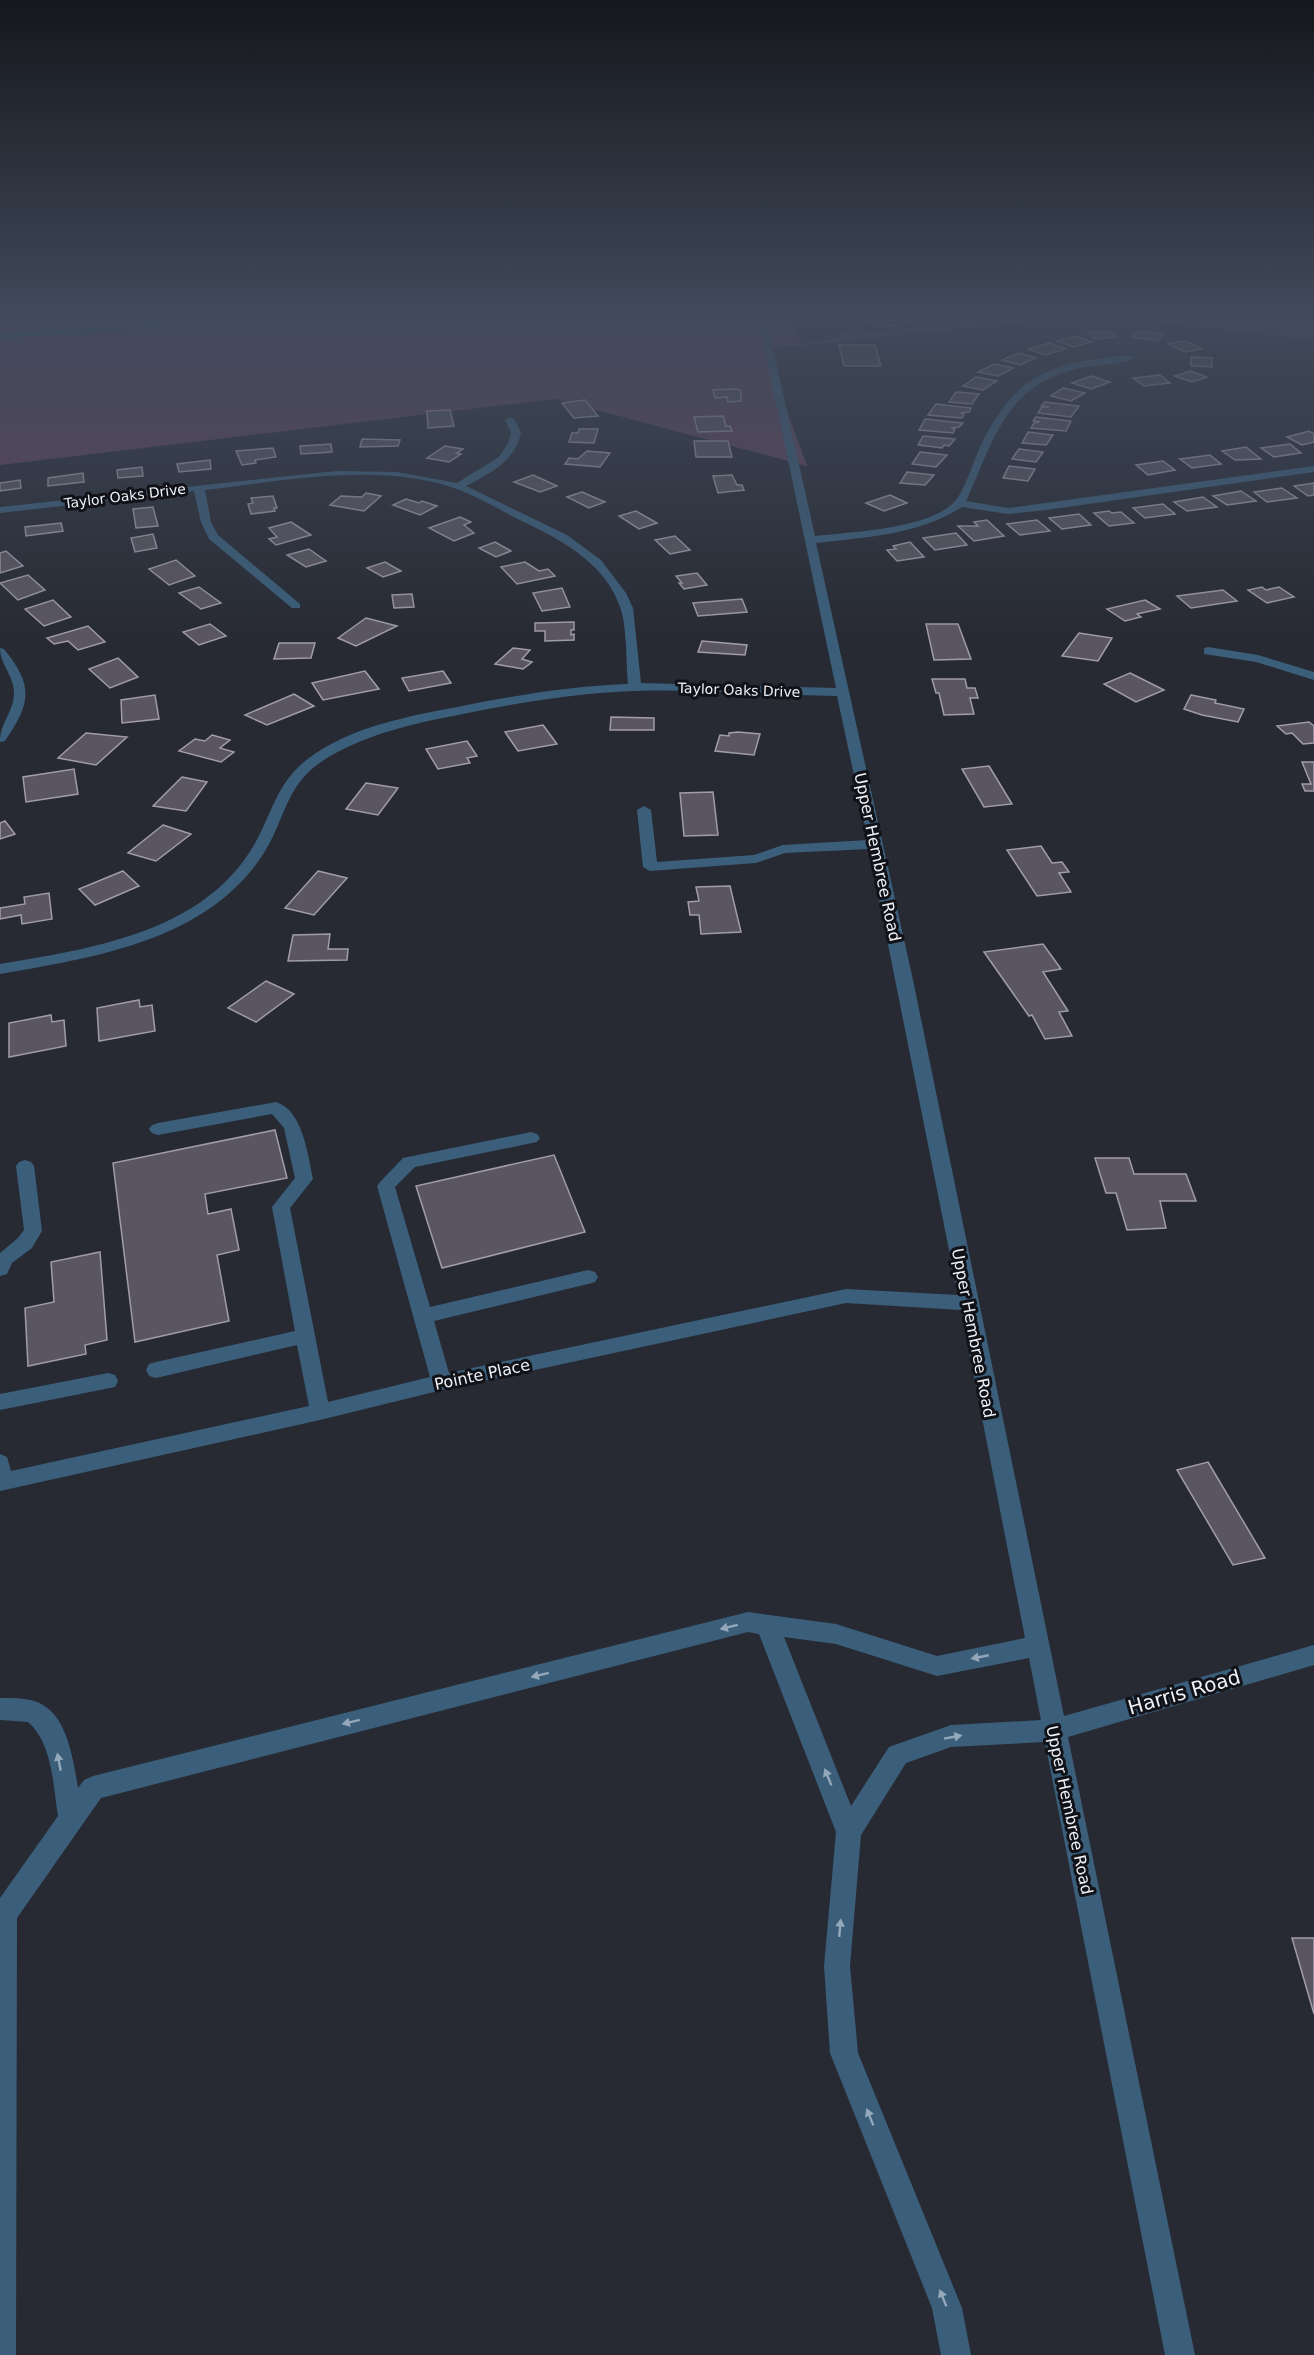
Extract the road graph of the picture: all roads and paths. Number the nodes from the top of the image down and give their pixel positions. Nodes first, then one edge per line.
1 (511, 423) edge
2 (785, 423) edge
3 (999, 423) edge
4 (1314, 470) edge
5 (458, 486) junction
6 (199, 488) junction
7 (960, 503) junction
8 (0, 510) edge
9 (811, 540) junction
10 (296, 606) dead end
11 (1208, 651) dead end
12 (0, 652) edge
13 (1311, 672) edge
14 (635, 687) junction
15 (843, 692) junction
16 (0, 738) edge
17 (644, 810) dead end
18 (876, 844) junction
19 (0, 969) edge
20 (158, 1129) dead end
21 (531, 1138) dead end
22 (25, 1166) dead end
23 (0, 1269) edge
24 (588, 1277) dead end
25 (968, 1303) junction
26 (423, 1316) junction
27 (306, 1336) junction
28 (156, 1370) dead end
29 (108, 1381) dead end
30 (442, 1382) junction
31 (0, 1402) edge
32 (320, 1412) junction
33 (0, 1463) edge
34 (0, 1482) edge
35 (767, 1624) junction
36 (1037, 1646) junction
37 (1314, 1654) edge
38 (0, 1709) edge
39 (1053, 1730) junction
40 (71, 1819) junction
41 (849, 1832) junction
42 (2, 1906) edge
43 (1, 2355) edge
44 (956, 2355) edge
45 (1180, 2355) edge

1 - 5 street
2 - 9 street, Upper Hembree Road
3 - 7 street
4 - 7 street
5 - 6 street, Taylor Oaks Drive
5 - 14 street, Taylor Oaks Drive
6 - 8 street, Taylor Oaks Drive
6 - 10 street
7 - 9 street
9 - 15 street, Upper Hembree Road
11 - 13 street
12 - 16 street
14 - 15 street, Taylor Oaks Drive
14 - 19 street, Taylor Oaks Drive
15 - 18 street, Upper Hembree Road
17 - 18 street
18 - 25 street, Upper Hembree Road
20 - 27 street
21 - 26 street
22 - 23 street
24 - 26 street
25 - 30 street, Pointe Place
25 - 36 street, Upper Hembree Road
26 - 30 street
27 - 28 street
27 - 32 street
29 - 31 street
30 - 32 street, Pointe Place
32 - 34 street, Pointe Place
33 - 34 street
36 -> 35 street
35 -> 40 street
41 -> 35 street
36 - 39 street, Upper Hembree Road
37 - 39 street, Harris Road
40 -> 38 street
41 -> 39 street, Harris Road
39 - 45 street, Upper Hembree Road
40 - 42 street
44 -> 41 street
42 - 43 street

